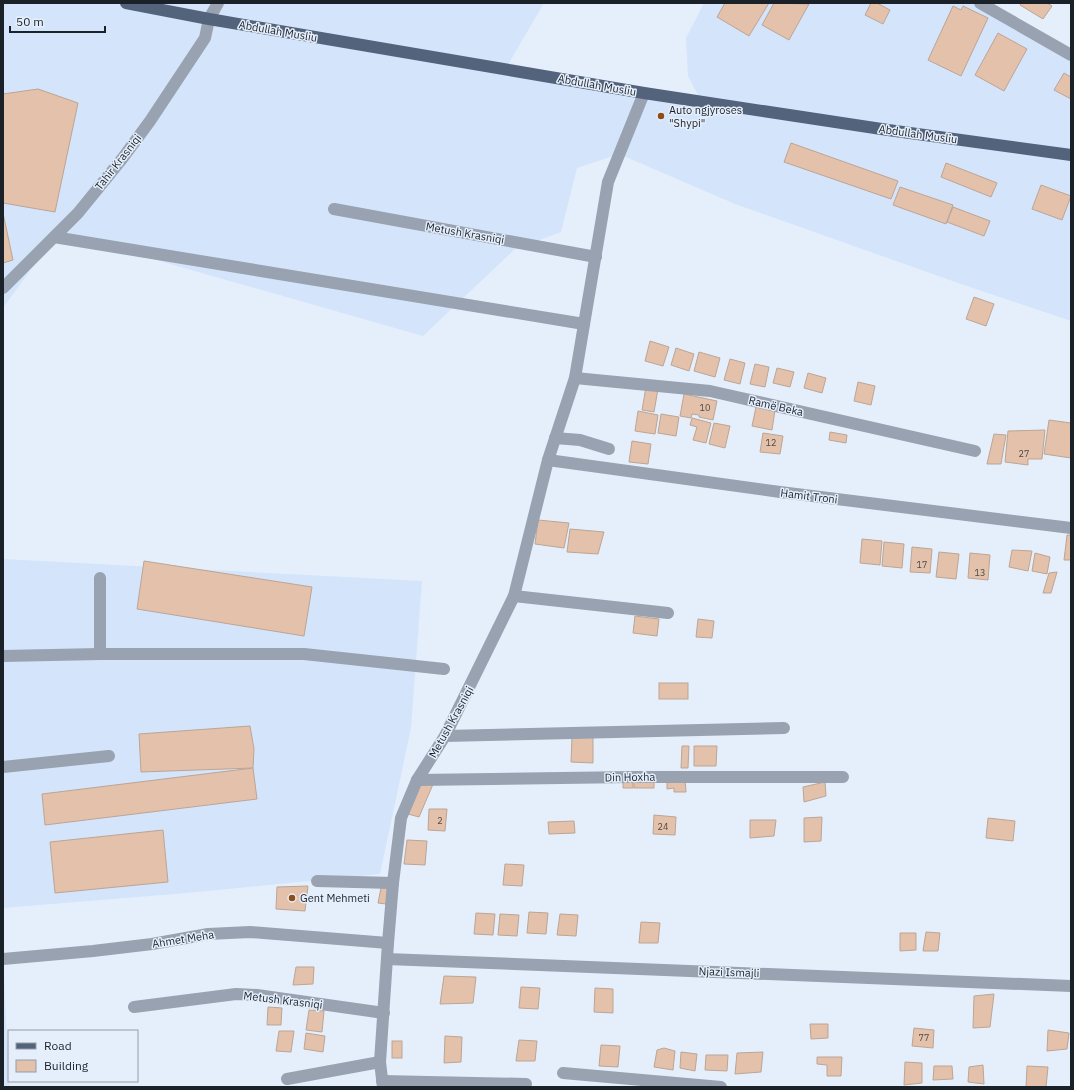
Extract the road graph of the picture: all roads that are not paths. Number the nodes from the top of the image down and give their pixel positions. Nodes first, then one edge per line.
1 (126, 3) edge
2 (218, 3) edge
3 (980, 3) edge
4 (209, 19) junction
5 (1071, 55) edge
6 (644, 93) junction
7 (1071, 155) edge
8 (334, 209) dead end
9 (54, 237) junction
10 (596, 257) junction
11 (3, 288) edge
12 (584, 324) junction
13 (575, 378) junction
14 (555, 438) junction
15 (609, 449) dead end
16 (975, 451) dead end
17 (548, 460) junction
18 (1071, 528) edge
19 (100, 578) dead end
20 (514, 596) junction
21 (668, 613) dead end
22 (100, 654) junction
23 (3, 656) edge
24 (444, 669) dead end
25 (784, 728) dead end
26 (445, 736) junction
27 (109, 756) dead end
28 (3, 767) edge
29 (843, 777) dead end
30 (417, 780) junction
31 (317, 881) dead end
32 (393, 883) junction
33 (388, 944) junction
34 (3, 959) edge
35 (387, 959) junction
36 (1071, 986) edge
37 (134, 1006) dead end
38 (384, 1013) junction
39 (380, 1062) junction
40 (563, 1073) dead end
41 (287, 1078) dead end
42 (383, 1084) edge
43 (526, 1084) dead end
44 (721, 1087) edge

1 - 4 main road, Abdullah Musliu
2 - 4 street, Tahir Krasniqi
3 - 5 street
4 - 6 main road, Abdullah Musliu
4 - 9 street, Tahir Krasniqi
6 - 7 main road, Abdullah Musliu
6 - 10 street, Metush Krasniqi
8 - 10 street, Metush Krasniqi
9 - 11 street, Tahir Krasniqi
9 - 12 street
10 - 12 street, Metush Krasniqi
12 - 13 street, Metush Krasniqi
13 - 14 street, Metush Krasniqi
13 - 16 street, Ramë Beka
14 - 15 street
14 - 17 street, Metush Krasniqi
17 - 18 street, Hamit Troni
17 - 20 street, Metush Krasniqi
19 - 22 street
20 - 21 street
20 - 26 street, Metush Krasniqi
22 - 23 street
22 - 24 street
25 - 26 street
26 - 30 street, Metush Krasniqi
27 - 28 street
29 - 30 street, Din Hoxha
30 - 32 street, Metush Krasniqi
31 - 32 street
32 - 33 street, Metush Krasniqi
33 - 34 street, Ahmet Meha
33 - 35 street, Metush Krasniqi
35 - 36 street, Njazi Ismajli
35 - 38 street, Metush Krasniqi
37 - 38 street, Metush Krasniqi
38 - 39 street, Metush Krasniqi
39 - 41 street
39 - 42 street, Metush Krasniqi
40 - 44 street
42 - 43 street

